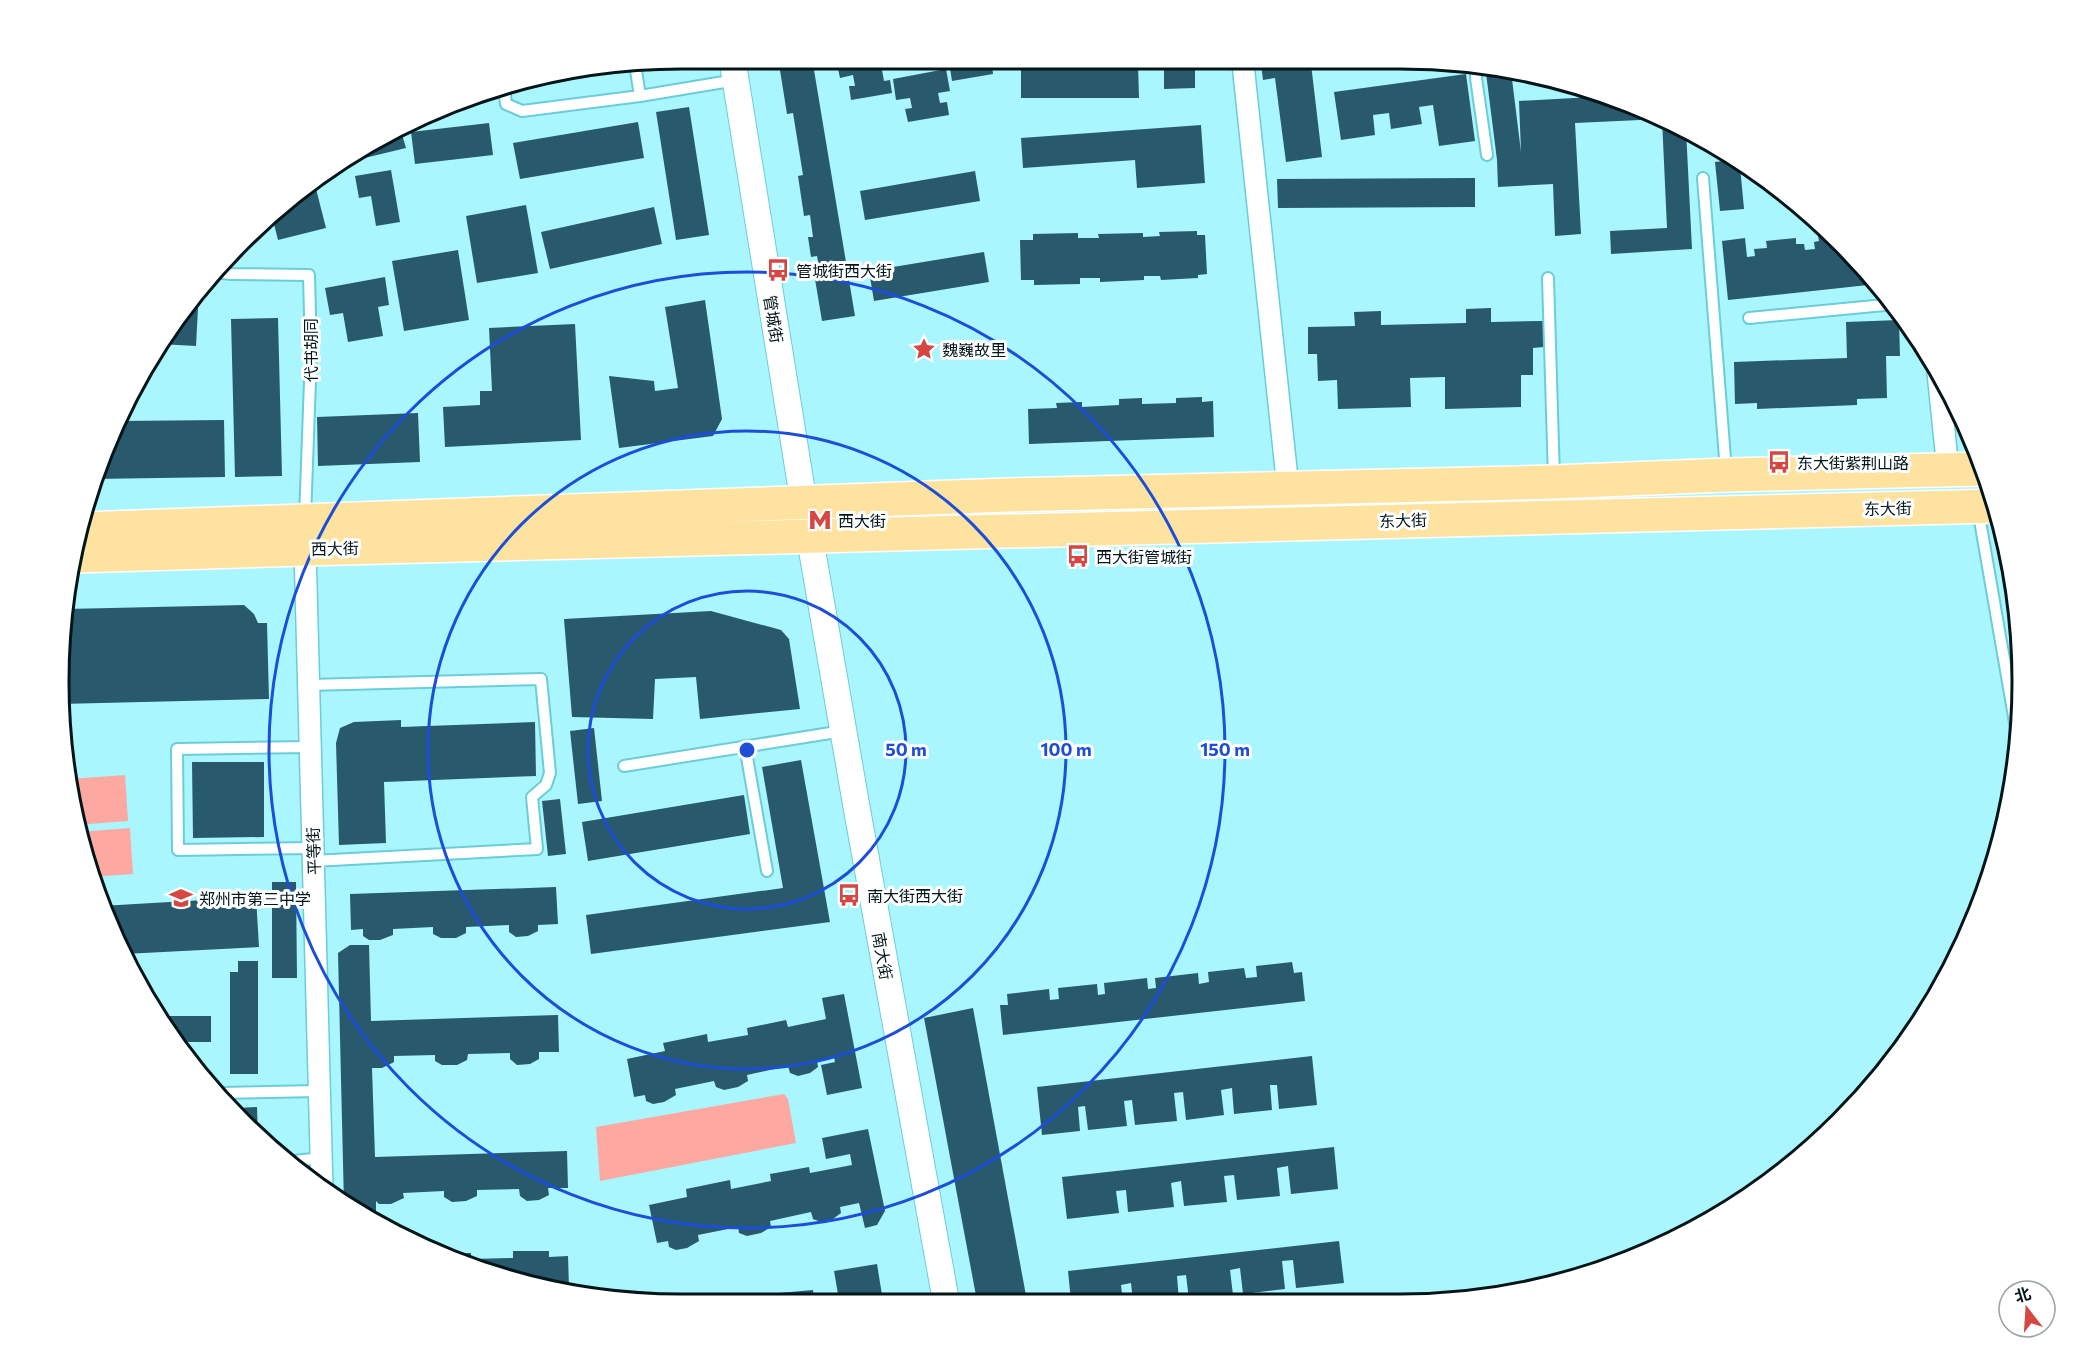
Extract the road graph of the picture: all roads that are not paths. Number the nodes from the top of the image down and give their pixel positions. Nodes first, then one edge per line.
1 (1244, 69) edge
2 (636, 71) edge
3 (734, 72) edge
4 (1476, 74) edge
5 (505, 96) edge
6 (640, 96) junction
7 (1487, 155) dead end
8 (1703, 178) dead end
9 (225, 273) edge
10 (1548, 278) dead end
11 (1882, 305) edge
12 (1749, 318) dead end
13 (1940, 394) edge
14 (1973, 469) edge
15 (1948, 470) junction
16 (1726, 475) junction
17 (1554, 482) junction
18 (1288, 488) junction
19 (804, 504) junction
20 (1986, 506) edge
21 (1988, 513) edge
22 (89, 529) edge
23 (305, 534) junction
24 (810, 536) junction
25 (83, 555) edge
26 (309, 685) junction
27 (2012, 693) edge
28 (843, 731) junction
29 (745, 746) junction
30 (310, 747) junction
31 (624, 766) dead end
32 (313, 855) junction
33 (767, 871) dead end
34 (319, 1091) junction
35 (228, 1093) edge
36 (321, 1158) junction
37 (301, 1160) edge
38 (322, 1176) edge
39 (945, 1294) edge

1 - 18 street
2 - 6 lane
3 - 6 lane
3 - 19 street, 管城街
4 - 7 lane
5 - 6 lane
8 - 16 lane
9 - 23 lane, 代书胡同
10 - 17 lane
11 - 12 lane
13 - 15 street
14 - 15 main road, 东大街
15 - 16 main road, 东大街
16 - 17 main road, 东大街
17 - 18 main road, 东大街
18 - 19 main road, 东大街
19 - 23 main road, 西大街
19 - 24 street, 南大街
20 - 24 main road, 东大街
21 - 27 lane
22 - 23 main road, 西大街
23 - 24 main road, 西大街
23 - 25 main road, 西大街
23 - 26 street, 平等街
24 - 28 street, 南大街
26 - 30 street, 平等街
26 - 32 lane
28 - 29 lane
28 - 39 street, 南大街
29 - 31 lane
29 - 33 lane
30 - 32 street, 平等街
30 - 32 lane
32 - 34 street, 平等街
34 - 35 lane
34 - 36 street, 平等街
36 - 37 lane
36 - 38 street, 平等街

